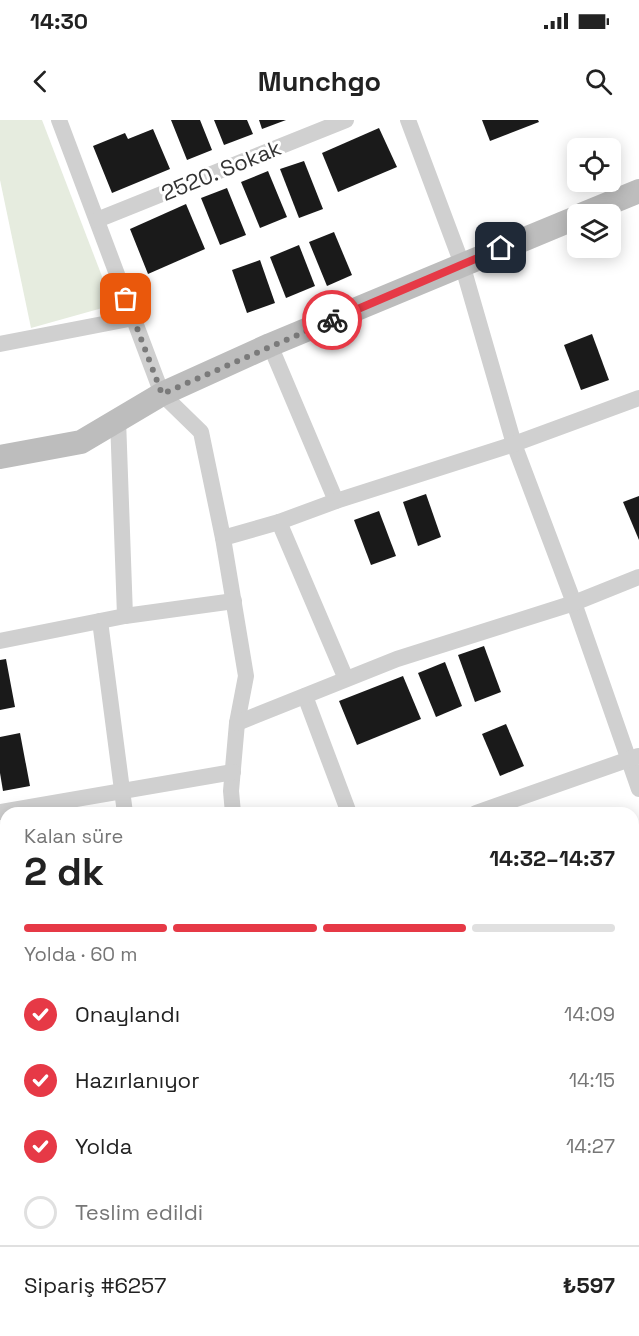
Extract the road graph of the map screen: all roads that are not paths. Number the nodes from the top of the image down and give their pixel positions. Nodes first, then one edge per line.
1 (60, 120) edge
2 (346, 120) edge
3 (408, 120) edge
4 (639, 191) edge
5 (607, 204) edge
6 (97, 220) junction
7 (567, 221) edge
8 (462, 264) junction
9 (134, 318) junction
10 (0, 344) edge
11 (270, 345) junction
12 (162, 394) junction
13 (639, 398) edge
14 (118, 419) junction
15 (514, 444) junction
16 (0, 457) edge
17 (336, 501) junction
18 (279, 522) junction
19 (223, 538) junction
20 (639, 577) edge
21 (234, 601) junction
22 (574, 603) junction
23 (125, 616) junction
24 (100, 621) junction
25 (0, 641) edge
26 (346, 679) junction
27 (305, 696) junction
28 (237, 723) junction
29 (634, 758) edge
30 (233, 772) junction
31 (639, 789) edge
32 (121, 791) junction
33 (29, 807) edge
34 (124, 807) edge
35 (232, 807) edge
36 (347, 807) edge
37 (493, 807) edge

1 - 6 street
2 - 6 street, 2520. Sokak
3 - 8 street
4 - 5 street
6 - 9 street
7 - 8 street
8 - 11 street
8 - 15 street
9 - 10 street
9 - 12 street
11 - 12 street
11 - 17 street
12 - 14 street
12 - 19 street
13 - 15 street
14 - 16 street
14 - 23 street
15 - 17 street
15 - 22 street
17 - 18 street
18 - 19 street
18 - 26 street
19 - 21 street
20 - 22 street
21 - 23 street
21 - 28 street
22 - 26 street
22 - 29 street
23 - 24 street
24 - 25 street
24 - 32 street
26 - 27 street
27 - 28 street
27 - 36 street
28 - 30 street
29 - 31 street
29 - 37 street
30 - 32 street
30 - 35 street
32 - 33 street
32 - 34 street

